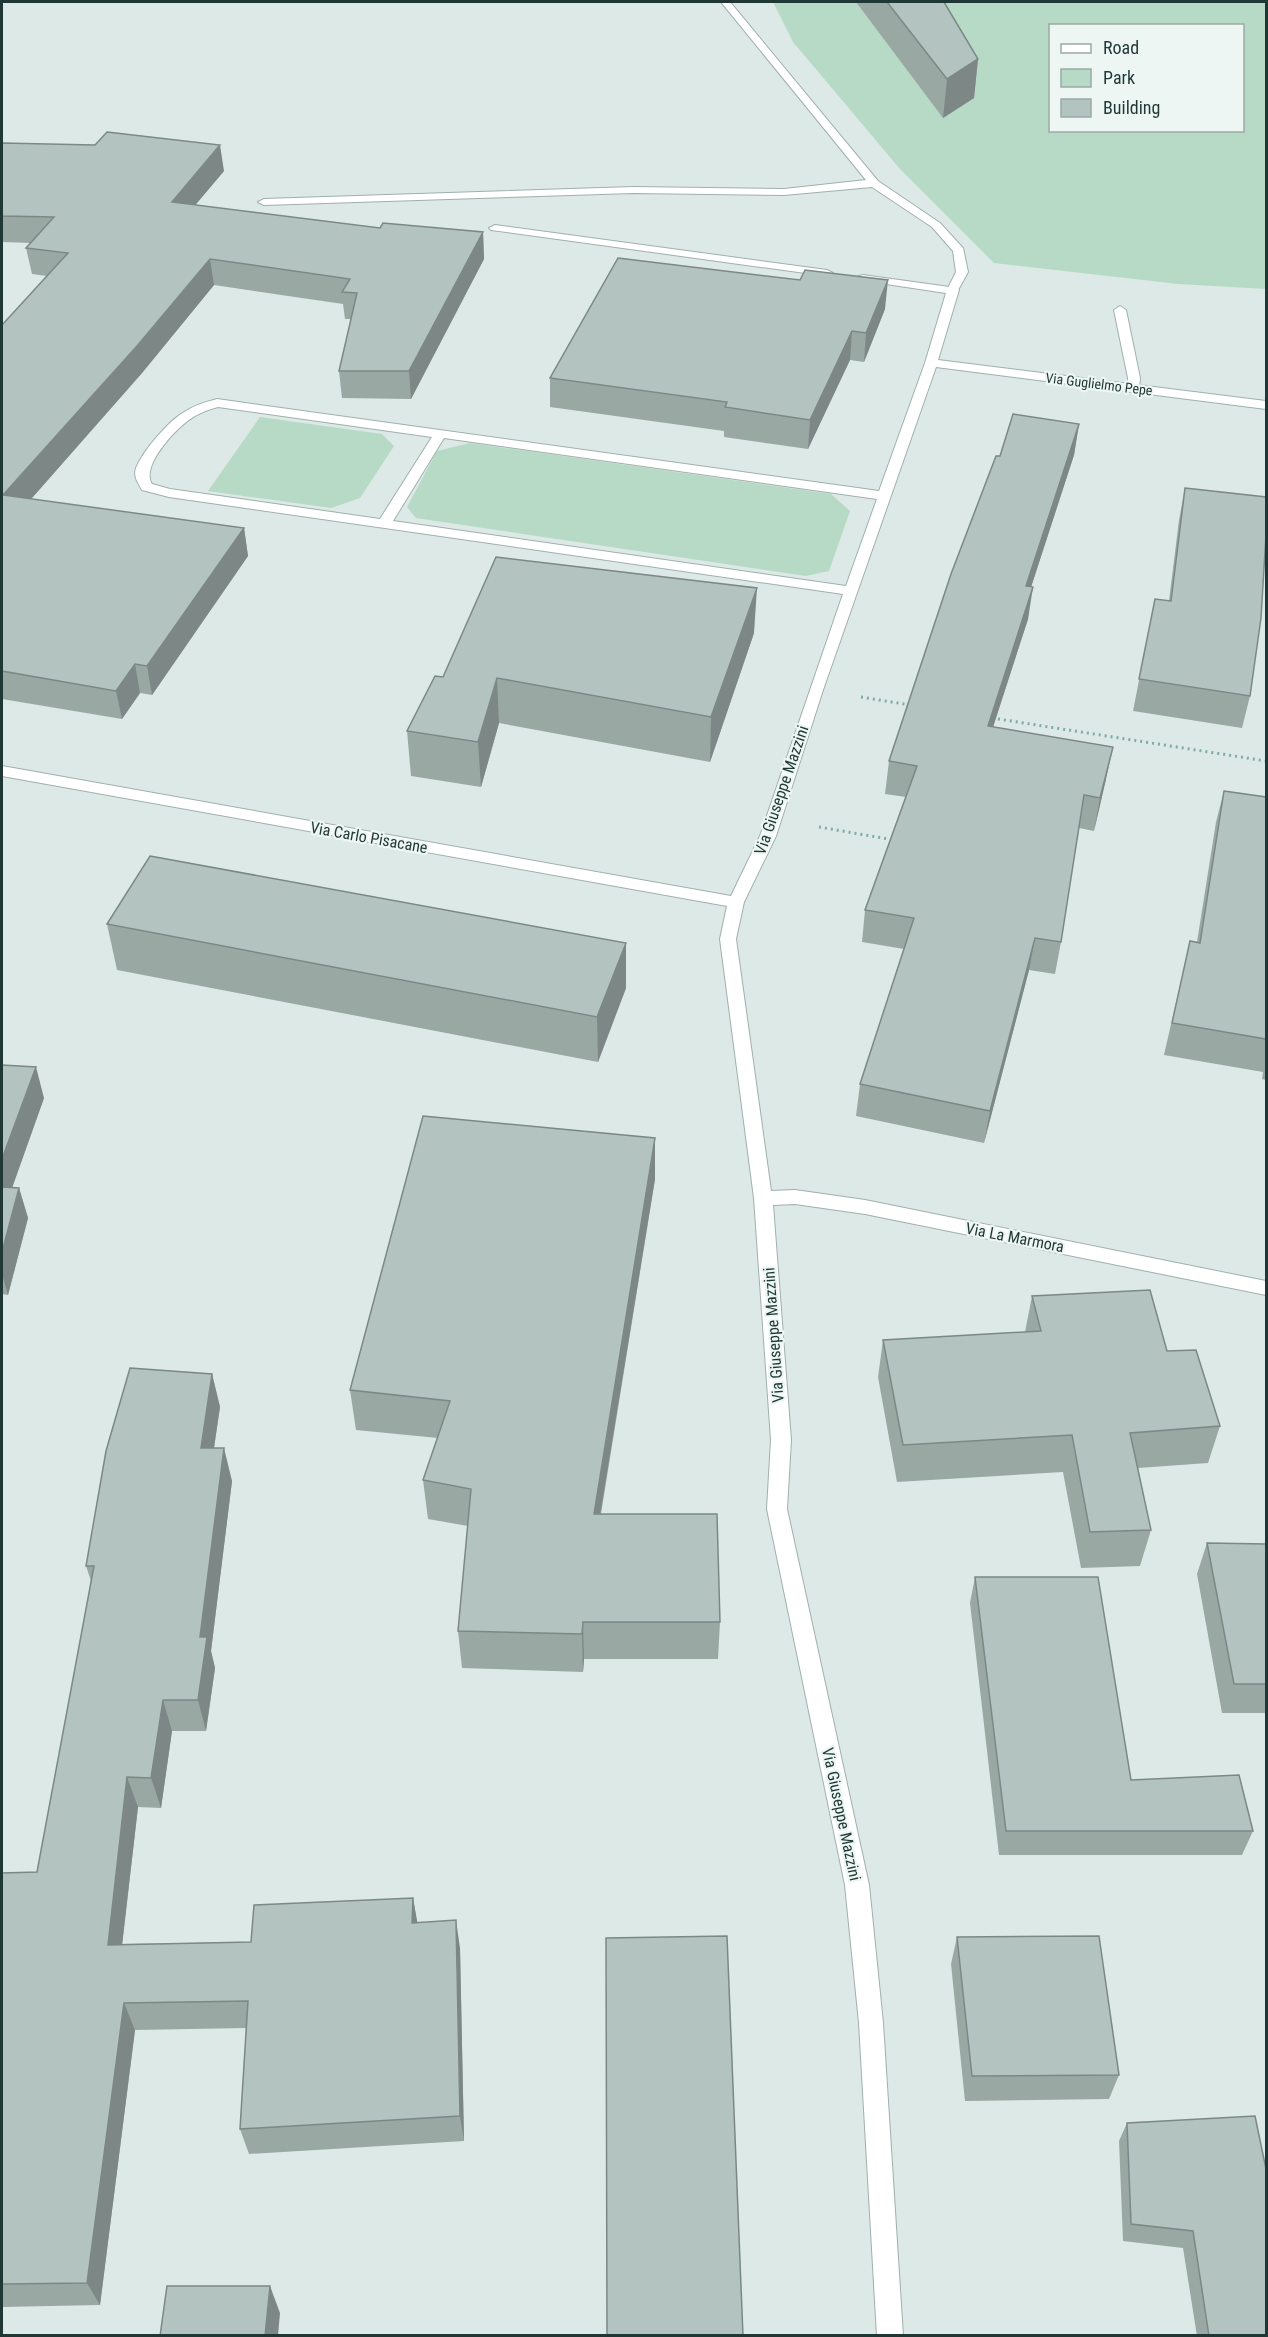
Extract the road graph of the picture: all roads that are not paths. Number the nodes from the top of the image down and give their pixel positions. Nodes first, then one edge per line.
1 (725, 2) edge
2 (873, 183) junction
3 (264, 202) dead end
4 (495, 228) dead end
5 (953, 290) junction
6 (1120, 310) dead end
7 (931, 363) junction
8 (1133, 388) junction
9 (1266, 405) edge
10 (441, 433) junction
11 (885, 496) junction
12 (384, 524) junction
13 (852, 591) junction
14 (2, 771) edge
15 (736, 902) junction
16 (763, 1198) junction
17 (1266, 1288) edge
18 (890, 2336) edge

1 - 2 street, Via Giuseppe Mazzini
2 - 3 street
2 - 5 street, Via Giuseppe Mazzini
4 - 5 street
5 - 7 street, Via Giuseppe Mazzini
6 - 8 street
7 - 8 street, Via Guglielmo Pepe
7 - 11 street, Via Giuseppe Mazzini
8 - 9 street, Via Guglielmo Pepe
10 - 11 street
10 - 12 street
10 - 12 street
11 - 13 street, Via Giuseppe Mazzini
12 - 13 street
13 - 15 street, Via Giuseppe Mazzini
14 - 15 street, Via Carlo Pisacane
15 - 16 street, Via Giuseppe Mazzini
16 - 17 street, Via La Marmora
16 - 18 street, Via Giuseppe Mazzini

